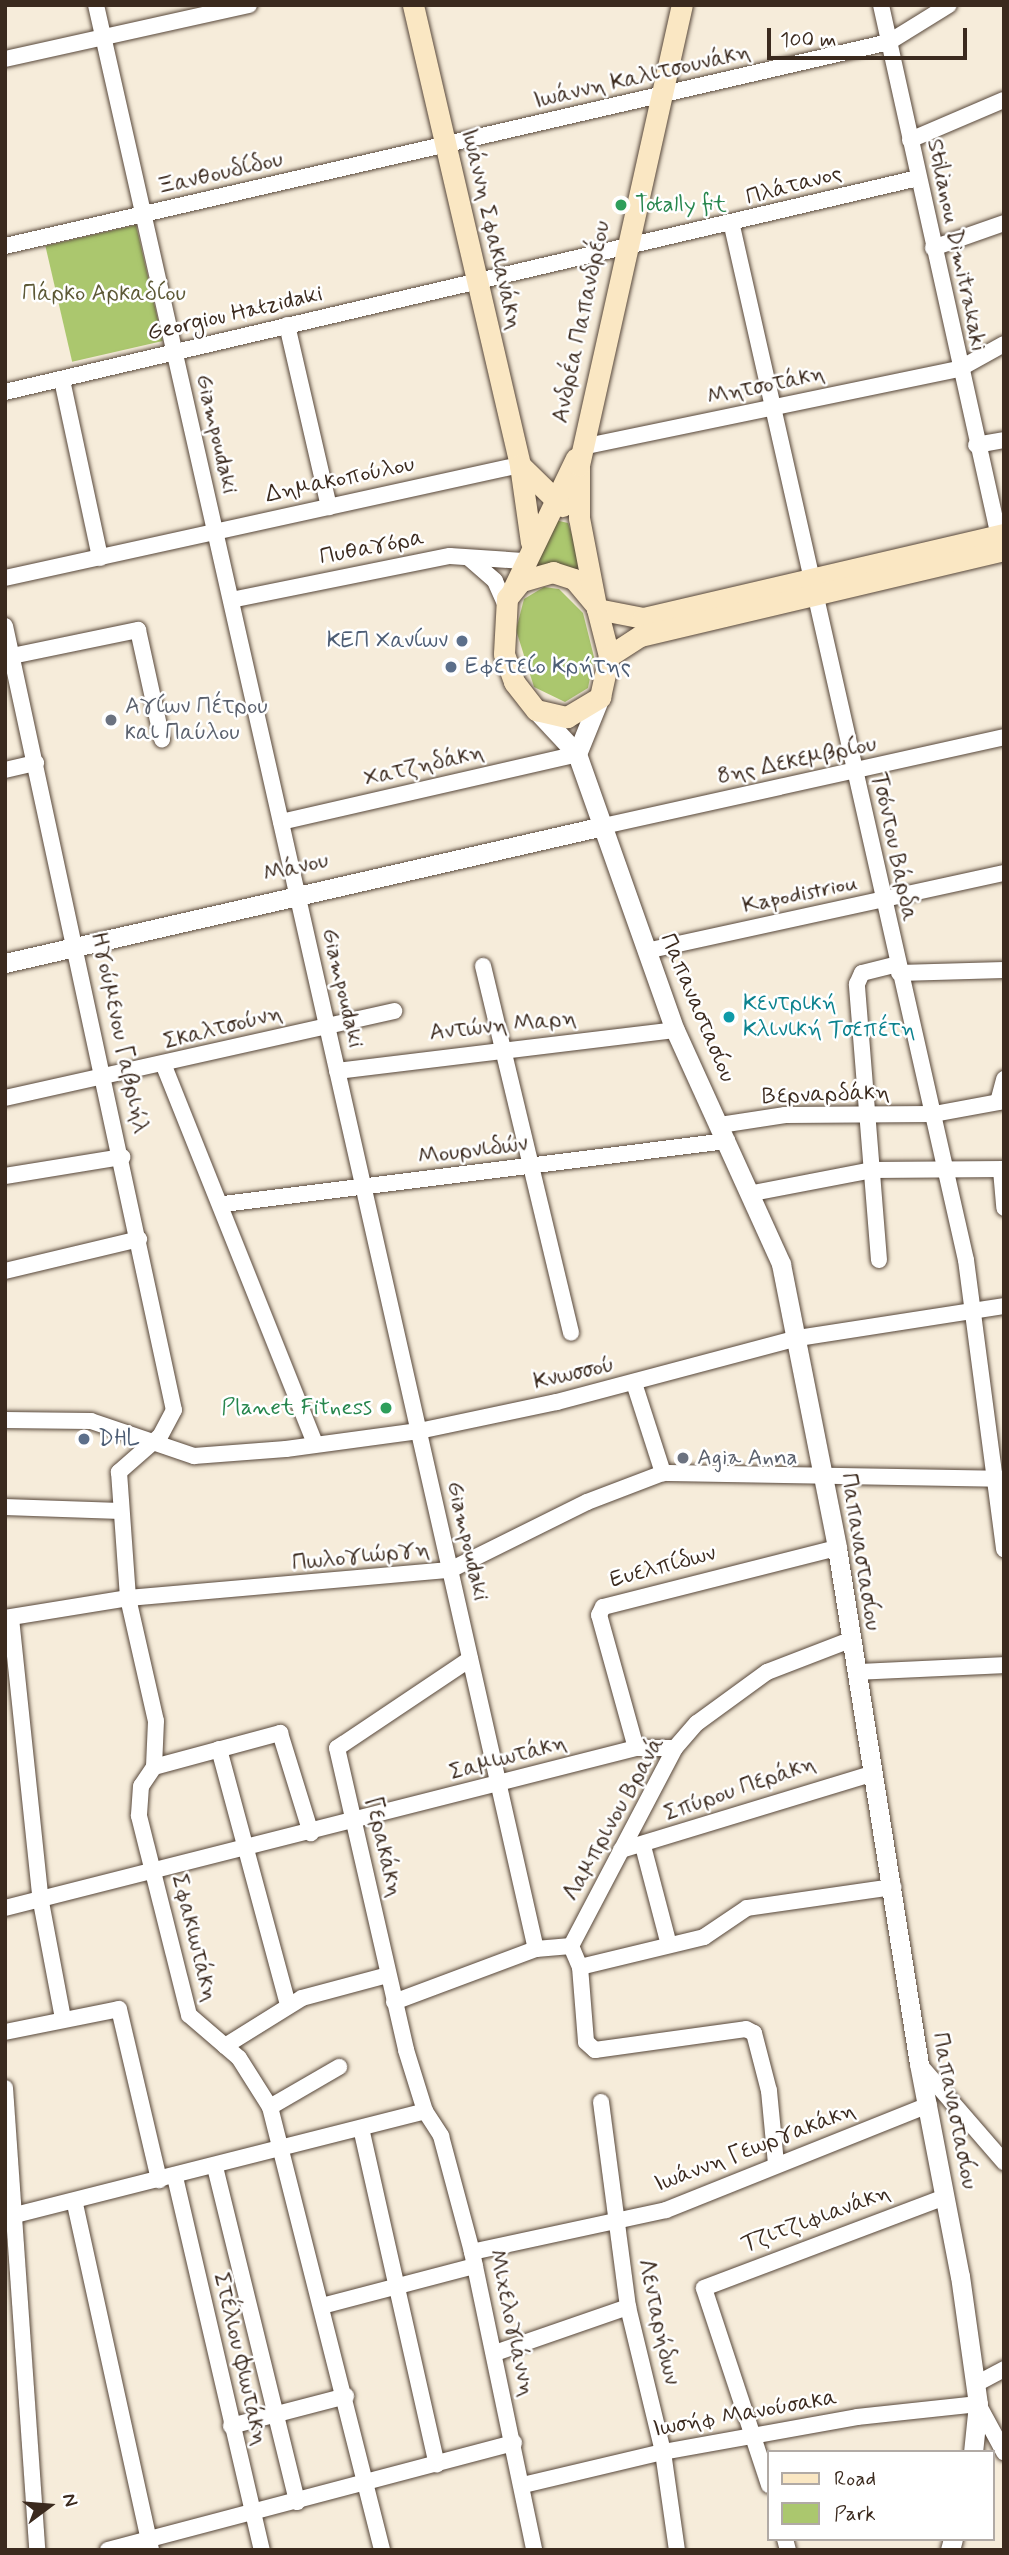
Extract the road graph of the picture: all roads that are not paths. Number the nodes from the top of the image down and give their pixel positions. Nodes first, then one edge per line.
1 (96, 5) edge
2 (249, 5) edge
3 (412, 5) edge
4 (682, 5) edge
5 (881, 5) edge
6 (949, 5) edge
7 (103, 36) junction
8 (889, 42) junction
9 (5, 59) edge
10 (659, 98) junction
11 (1004, 100) edge
12 (910, 140) junction
13 (445, 145) junction
14 (918, 178) junction
15 (144, 215) junction
16 (1004, 223) edge
17 (732, 226) junction
18 (5, 246) edge
19 (933, 248) junction
20 (624, 251) junction
21 (476, 280) junction
22 (287, 325) junction
23 (1004, 344) edge
24 (173, 351) junction
25 (959, 369) junction
26 (62, 380) junction
27 (5, 393) edge
28 (771, 408) junction
29 (1004, 440) edge
30 (976, 445) junction
31 (582, 447) junction
32 (520, 465) junction
33 (555, 497) junction
34 (329, 507) junction
35 (215, 528) junction
36 (581, 534) junction
37 (1002, 545) edge
38 (527, 552) junction
39 (468, 557) junction
40 (100, 558) junction
41 (5, 578) edge
42 (814, 586) junction
43 (509, 596) junction
44 (231, 600) junction
45 (596, 607) junction
46 (5, 626) edge
47 (12, 656) junction
48 (609, 656) junction
49 (600, 696) junction
50 (536, 710) junction
51 (1004, 737) edge
52 (162, 739) dead end
53 (577, 754) junction
54 (36, 763) junction
55 (5, 770) edge
56 (856, 772) junction
57 (281, 822) junction
58 (599, 827) junction
59 (1004, 873) edge
60 (297, 892) junction
61 (880, 901) junction
62 (77, 947) junction
63 (646, 951) junction
64 (5, 963) edge
65 (483, 966) dead end
66 (898, 968) junction
67 (1004, 970) edge
68 (394, 1011) dead end
69 (327, 1025) junction
70 (675, 1030) junction
71 (506, 1048) junction
72 (164, 1066) junction
73 (337, 1071) junction
74 (105, 1077) junction
75 (1004, 1079) edge
76 (5, 1098) edge
77 (1001, 1101) edge
78 (934, 1114) junction
79 (870, 1117) junction
80 (724, 1133) junction
81 (122, 1157) junction
82 (532, 1167) junction
83 (872, 1170) junction
84 (1003, 1170) edge
85 (947, 1174) junction
86 (5, 1176) edge
87 (363, 1186) junction
88 (753, 1193) junction
89 (224, 1204) junction
90 (1004, 1208) edge
91 (139, 1239) junction
92 (879, 1260) dead end
93 (5, 1271) edge
94 (1004, 1306) edge
95 (976, 1311) junction
96 (571, 1333) dead end
97 (798, 1338) junction
98 (634, 1383) junction
99 (5, 1420) edge
100 (419, 1431) junction
101 (152, 1443) junction
102 (315, 1444) junction
103 (663, 1474) junction
104 (823, 1475) junction
105 (1002, 1479) edge
106 (5, 1507) edge
107 (120, 1511) junction
108 (837, 1548) junction
109 (1004, 1550) edge
110 (450, 1570) junction
111 (128, 1598) junction
112 (8, 1618) edge
113 (850, 1640) junction
114 (470, 1659) junction
115 (1004, 1665) edge
116 (857, 1672) junction
117 (636, 1748) junction
118 (675, 1748) junction
119 (219, 1749) junction
120 (154, 1767) junction
121 (874, 1773) junction
122 (498, 1783) junction
123 (355, 1822) junction
124 (311, 1833) junction
125 (643, 1846) junction
126 (245, 1850) junction
127 (621, 1850) junction
128 (155, 1875) junction
129 (893, 1887) junction
130 (41, 1902) junction
131 (5, 1908) edge
132 (669, 1945) junction
133 (571, 1946) junction
134 (536, 1949) junction
135 (580, 1967) junction
136 (388, 1975) junction
137 (394, 2002) junction
138 (288, 2005) junction
139 (64, 2018) junction
140 (5, 2032) edge
141 (225, 2046) junction
142 (919, 2064) junction
143 (339, 2067) dead end
144 (5, 2088) edge
145 (601, 2102) dead end
146 (929, 2105) junction
147 (270, 2107) junction
148 (425, 2111) junction
149 (361, 2128) junction
150 (284, 2150) junction
151 (1004, 2162) edge
152 (776, 2164) junction
153 (215, 2166) junction
154 (167, 2178) junction
155 (945, 2197) junction
156 (75, 2204) junction
157 (15, 2216) junction
158 (615, 2222) junction
159 (474, 2259) junction
160 (398, 2284) junction
161 (322, 2306) junction
162 (628, 2307) junction
163 (495, 2353) junction
164 (1004, 2369) edge
165 (976, 2384) junction
166 (346, 2396) junction
167 (978, 2404) junction
168 (278, 2413) junction
169 (231, 2426) junction
170 (755, 2436) junction
171 (514, 2443) junction
172 (973, 2450) edge
173 (663, 2452) junction
174 (1004, 2452) edge
175 (437, 2465) junction
176 (768, 2482) edge
177 (523, 2485) junction
178 (366, 2486) junction
179 (298, 2502) junction
180 (254, 2514) junction
181 (150, 2544) edge
182 (37, 2550) edge
183 (108, 2550) edge
184 (262, 2550) edge
185 (383, 2550) edge
186 (534, 2550) edge
187 (677, 2550) edge

1 - 7 street, Giampoudaki
2 - 7 street
3 - 13 main road, Ιωάννη Σφακιανάκη
4 - 10 main road, Ανδρέα Παπανδρέου
5 - 8 street, Stilianou Dimitrakaki
6 - 8 street, Ιωάννη Καλιτσουνάκη
7 - 9 street
7 - 15 street, Giampoudaki
8 - 10 street, Ιωάννη Καλιτσουνάκη
8 - 12 street, Stilianou Dimitrakaki
10 - 13 street, Ιωάννη Καλιτσουνάκη
10 - 20 main road, Ανδρέα Παπανδρέου
11 - 12 street
12 - 14 street, Stilianou Dimitrakaki
13 - 15 street, Ξανθουδίδου
13 - 21 main road, Ιωάννη Σφακιανάκη
14 - 17 street, Πλάτανος
14 - 19 street, Stilianou Dimitrakaki
15 - 18 street, Ξανθουδίδου
15 - 24 street, Giampoudaki
16 - 19 street
17 - 20 street, Πλάτανος
17 - 28 street, Τσόντου Βάρδα
19 - 25 street, Stilianou Dimitrakaki
20 - 21 street, Πλάτανος
20 - 31 main road, Ανδρέα Παπανδρέου
21 - 22 street, Georgiou Hatzidaki
21 - 32 main road, Ιωάννη Σφακιανάκη
22 - 24 street, Georgiou Hatzidaki
22 - 34 street
23 - 25 street, Μητσοτάκη
24 - 26 street, Georgiou Hatzidaki
24 - 35 street, Giampoudaki
25 - 28 street, Μητσοτάκη
25 - 30 street, Stilianou Dimitrakaki
26 - 27 street, Georgiou Hatzidaki
26 - 40 street
28 - 31 street, Μητσοτάκη
28 - 42 street, Τσόντου Βάρδα
29 - 30 street
30 - 37 street, Stilianou Dimitrakaki
31 - 33 main road, Ανδρέα Παπανδρέου
31 - 36 main road, Ανδρέα Παπανδρέου
32 - 33 main road
32 - 34 street, Δημακοπούλου
32 - 38 main road, Ιωάννη Σφακιανάκη
33 - 36 main road
33 - 38 main road, Ανδρέα Παπανδρέου
34 - 35 street, Δημακοπούλου
35 - 40 street, Δημακοπούλου
35 - 44 street, Giampoudaki
36 - 45 main road, Ανδρέα Παπανδρέου
37 - 42 main road
38 - 39 street, Πυθαγόρα
38 - 43 main road, Ανδρέα Παπανδρέου
39 - 43 street
39 - 44 street, Πυθαγόρα
40 - 41 street, Δημακοπούλου
42 - 45 main road
42 - 48 main road
42 - 56 street, Τσόντου Βάρδα
43 - 45 main road
43 - 50 main road
44 - 57 street, Giampoudaki
45 - 48 main road
46 - 47 street, Ηγούμενου Γαβριήλ
47 - 52 street
47 - 54 street, Ηγούμενου Γαβριήλ
48 - 49 main road
49 - 50 main road
49 - 53 street
50 - 53 street, Παπαναστασίου
51 - 56 street, 8ης Δεκεμβρίου
53 - 57 street, Χατζηδάκη
53 - 58 street, Παπαναστασίου
54 - 55 street
54 - 62 street, Ηγούμενου Γαβριήλ
56 - 58 street, 8ης Δεκεμβρίου
56 - 61 street, Τσόντου Βάρδα
57 - 60 street, Giampoudaki
58 - 60 street, Μάνου
58 - 63 street, Παπαναστασίου
59 - 61 street, Kapodistriou
60 - 62 street, Μάνου
60 - 69 street, Giampoudaki
61 - 63 street, Kapodistriou
61 - 66 street, Τσόντου Βάρδα
62 - 64 street, Μάνου
62 - 74 street, Ηγούμενου Γαβριήλ
63 - 70 street, Παπαναστασίου
65 - 71 street
66 - 67 street
66 - 78 street, Τσόντου Βάρδα
66 - 79 street
68 - 69 street, Σκαλτσούνη
69 - 72 street, Σκαλτσούνη
69 - 73 street, Giampoudaki
70 - 71 street, Αντώνη Μαρη
70 - 80 street, Παπαναστασίου
71 - 73 street, Αντώνη Μαρη
71 - 82 street
72 - 74 street, Σκαλτσούνη
72 - 89 street
73 - 87 street, Giampoudaki
74 - 76 street, Σκαλτσούνη
74 - 81 street, Ηγούμενου Γαβριήλ
75 - 77 street
77 - 78 street, Βερναρδάκη
78 - 79 street, Βερναρδάκη
78 - 85 street, Τσόντου Βάρδα
79 - 80 street, Βερναρδάκη
79 - 83 street
80 - 82 street, Μουρνιδών
80 - 88 street, Παπαναστασίου
81 - 86 street
81 - 91 street, Ηγούμενου Γαβριήλ
82 - 87 street, Μουρνιδών
82 - 96 street
83 - 85 street
83 - 88 street
83 - 92 street
84 - 85 street
84 - 90 street
85 - 95 street, Τσόντου Βάρδα
87 - 89 street, Μουρνιδών
87 - 100 street, Giampoudaki
88 - 97 street, Παπαναστασίου
89 - 102 street
91 - 93 street
91 - 101 street, Ηγούμενου Γαβριήλ
94 - 95 street, Κνωσσού
95 - 97 street, Κνωσσού
95 - 105 street, Τσόντου Βάρδα
97 - 98 street, Κνωσσού
97 - 104 street, Παπαναστασίου
98 - 100 street, Κνωσσού
98 - 103 street
99 - 101 street, Κνωσσού
100 - 102 street, Κνωσσού
100 - 110 street, Giampoudaki
101 - 102 street, Κνωσσού
101 - 107 street, Σφακιωτάκη
103 - 104 street, Πωλογιώργη
103 - 110 street, Πωλογιώργη
104 - 105 street, Πωλογιώργη
104 - 108 street, Παπαναστασίου
105 - 109 street, Τσόντου Βάρδα
106 - 107 street
107 - 111 street, Σφακιωτάκη
108 - 113 street, Παπαναστασίου
108 - 117 street, Ευελπίδων
110 - 111 street, Πωλογιώργη
110 - 114 street, Giampoudaki
111 - 112 street, Πωλογιώργη
111 - 120 street, Σφακιωτάκη
112 - 130 street
113 - 116 street, Παπαναστασίου
113 - 118 street, Λαμπρινου Βρανά
114 - 122 street, Giampoudaki
114 - 123 street, Γερακάκη
115 - 116 street
116 - 121 street, Παπαναστασίου
117 - 118 street, Σαμιωτάκη
117 - 122 street, Σαμιωτάκη
118 - 127 street, Λαμπρινου Βρανά
119 - 120 street
119 - 124 street
119 - 126 street
120 - 128 street, Σφακιωτάκη
121 - 125 street, Σπύρου Περάκη
121 - 129 street, Παπαναστασίου
122 - 123 street, Σαμιωτάκη
122 - 134 street, Giampoudaki
123 - 124 street, Σαμιωτάκη
123 - 136 street, Γερακάκη
124 - 126 street, Σαμιωτάκη
125 - 127 street, Σπύρου Περάκη
125 - 132 street
126 - 128 street, Σαμιωτάκη
126 - 138 street
127 - 133 street, Λαμπρινου Βρανά
128 - 130 street, Σαμιωτάκη
128 - 141 street, Σφακιωτάκη
129 - 132 street
129 - 142 street, Παπαναστασίου
130 - 131 street, Σαμιωτάκη
130 - 139 street
132 - 135 street
133 - 134 street
133 - 135 street
134 - 137 street
135 - 152 street
136 - 137 street, Γερακάκη
136 - 138 street
137 - 148 street, Γερακάκη
138 - 141 street
139 - 140 street
139 - 154 street, Στέλιου Φιωτάκη
141 - 147 street, Σφακιωτάκη
142 - 146 street, Παπαναστασίου
142 - 151 street
143 - 147 street
144 - 157 street
145 - 158 street, Λενταρήδων
146 - 152 street, Ιωάννη Γεωργακάκη
146 - 155 street, Παπαναστασίου
147 - 150 street, Σφακιωτάκη
148 - 149 street
148 - 159 street, Μιχελογιάννη
149 - 150 street
149 - 160 street
150 - 153 street
150 - 161 street, Σφακιωτάκη
152 - 158 street, Ιωάννη Γεωργακάκη
153 - 154 street
153 - 168 street
154 - 156 street
154 - 169 street, Στέλιου Φιωτάκη
155 - 165 street, Παπαναστασίου
155 - 170 street, Τζιτζιφιανάκη
156 - 157 street
156 - 181 street
157 - 182 street
158 - 159 street, Ιωάννη Γεωργακάκη
158 - 162 street, Λενταρήδων
159 - 160 street, Ιωάννη Γεωργακάκη
159 - 163 street, Μιχελογιάννη
160 - 161 street, Ιωάννη Γεωργακάκη
160 - 175 street
161 - 166 street, Σφακιωτάκη
162 - 163 street
162 - 173 street, Λενταρήδων
163 - 171 street, Μιχελογιάννη
164 - 165 street
165 - 167 street, Παπαναστασίου
166 - 168 street
166 - 178 street, Σφακιωτάκη
167 - 170 street, Ιωσήφ Μανούσακα
167 - 172 street, Παπαναστασίου
167 - 174 street
168 - 169 street
168 - 179 street
169 - 180 street, Στέλιου Φιωτάκη
170 - 173 street, Ιωσήφ Μανούσακα
170 - 176 street
171 - 175 street
171 - 177 street, Μιχελογιάννη
173 - 177 street, Ιωσήφ Μανούσακα
173 - 187 street, Λενταρήδων
175 - 178 street
177 - 186 street, Μιχελογιάννη
178 - 179 street
178 - 185 street, Σφακιωτάκη
179 - 180 street
180 - 181 street
180 - 184 street, Στέλιου Φιωτάκη
181 - 183 street

